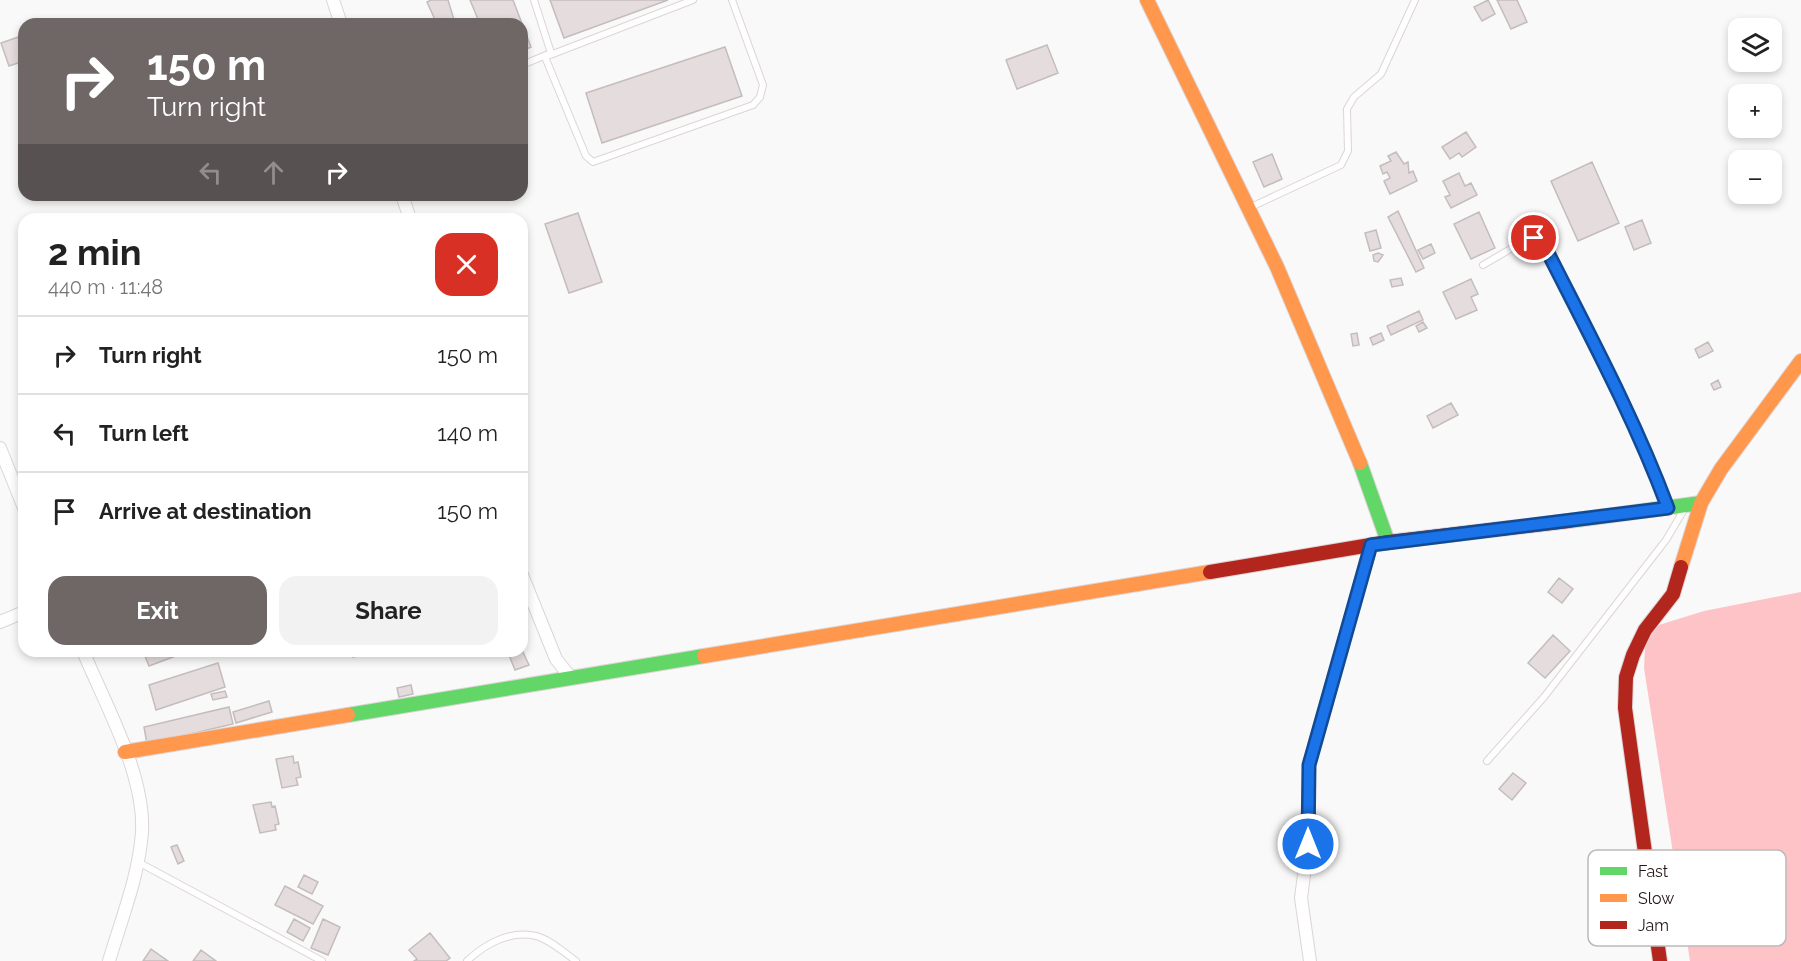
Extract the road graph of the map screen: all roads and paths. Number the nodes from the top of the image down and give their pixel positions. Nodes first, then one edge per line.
1 (333, 0) edge
2 (534, 0) edge
3 (693, 0) edge
4 (732, 0) edge
5 (1147, 0) edge
6 (1415, 0) edge
7 (339, 18) edge
8 (544, 57) junction
9 (528, 63) edge
10 (1248, 209) junction
11 (1484, 265) dead end
12 (1801, 361) edge
13 (0, 448) edge
14 (18, 493) edge
15 (1701, 503) junction
16 (1686, 505) junction
17 (1668, 508) junction
18 (1388, 542) junction
19 (1371, 545) junction
20 (528, 590) edge
21 (18, 614) edge
22 (0, 622) edge
23 (85, 657) edge
24 (571, 678) junction
25 (125, 752) junction
26 (1486, 761) dead end
27 (1645, 850) edge
28 (138, 862) junction
29 (1658, 946) edge
30 (109, 961) edge
31 (322, 961) edge
32 (466, 961) edge
33 (576, 961) edge
34 (1310, 961) edge
35 (1660, 961) edge

1 - 7 street
2 - 8 lane
3 - 8 lane
4 - 8 lane
5 - 10 street
6 - 10 lane
8 - 9 lane
10 - 18 street
11 - 17 lane
12 - 15 street
13 - 14 street
15 - 16 street
15 - 27 street
16 - 17 street
16 - 26 lane
17 - 18 street
18 - 19 street
19 - 24 street
19 - 34 street
20 - 24 street
21 - 22 street
23 - 25 street
24 - 25 street
25 - 28 street
28 - 30 street
28 - 31 lane
29 - 35 street
32 - 33 lane

